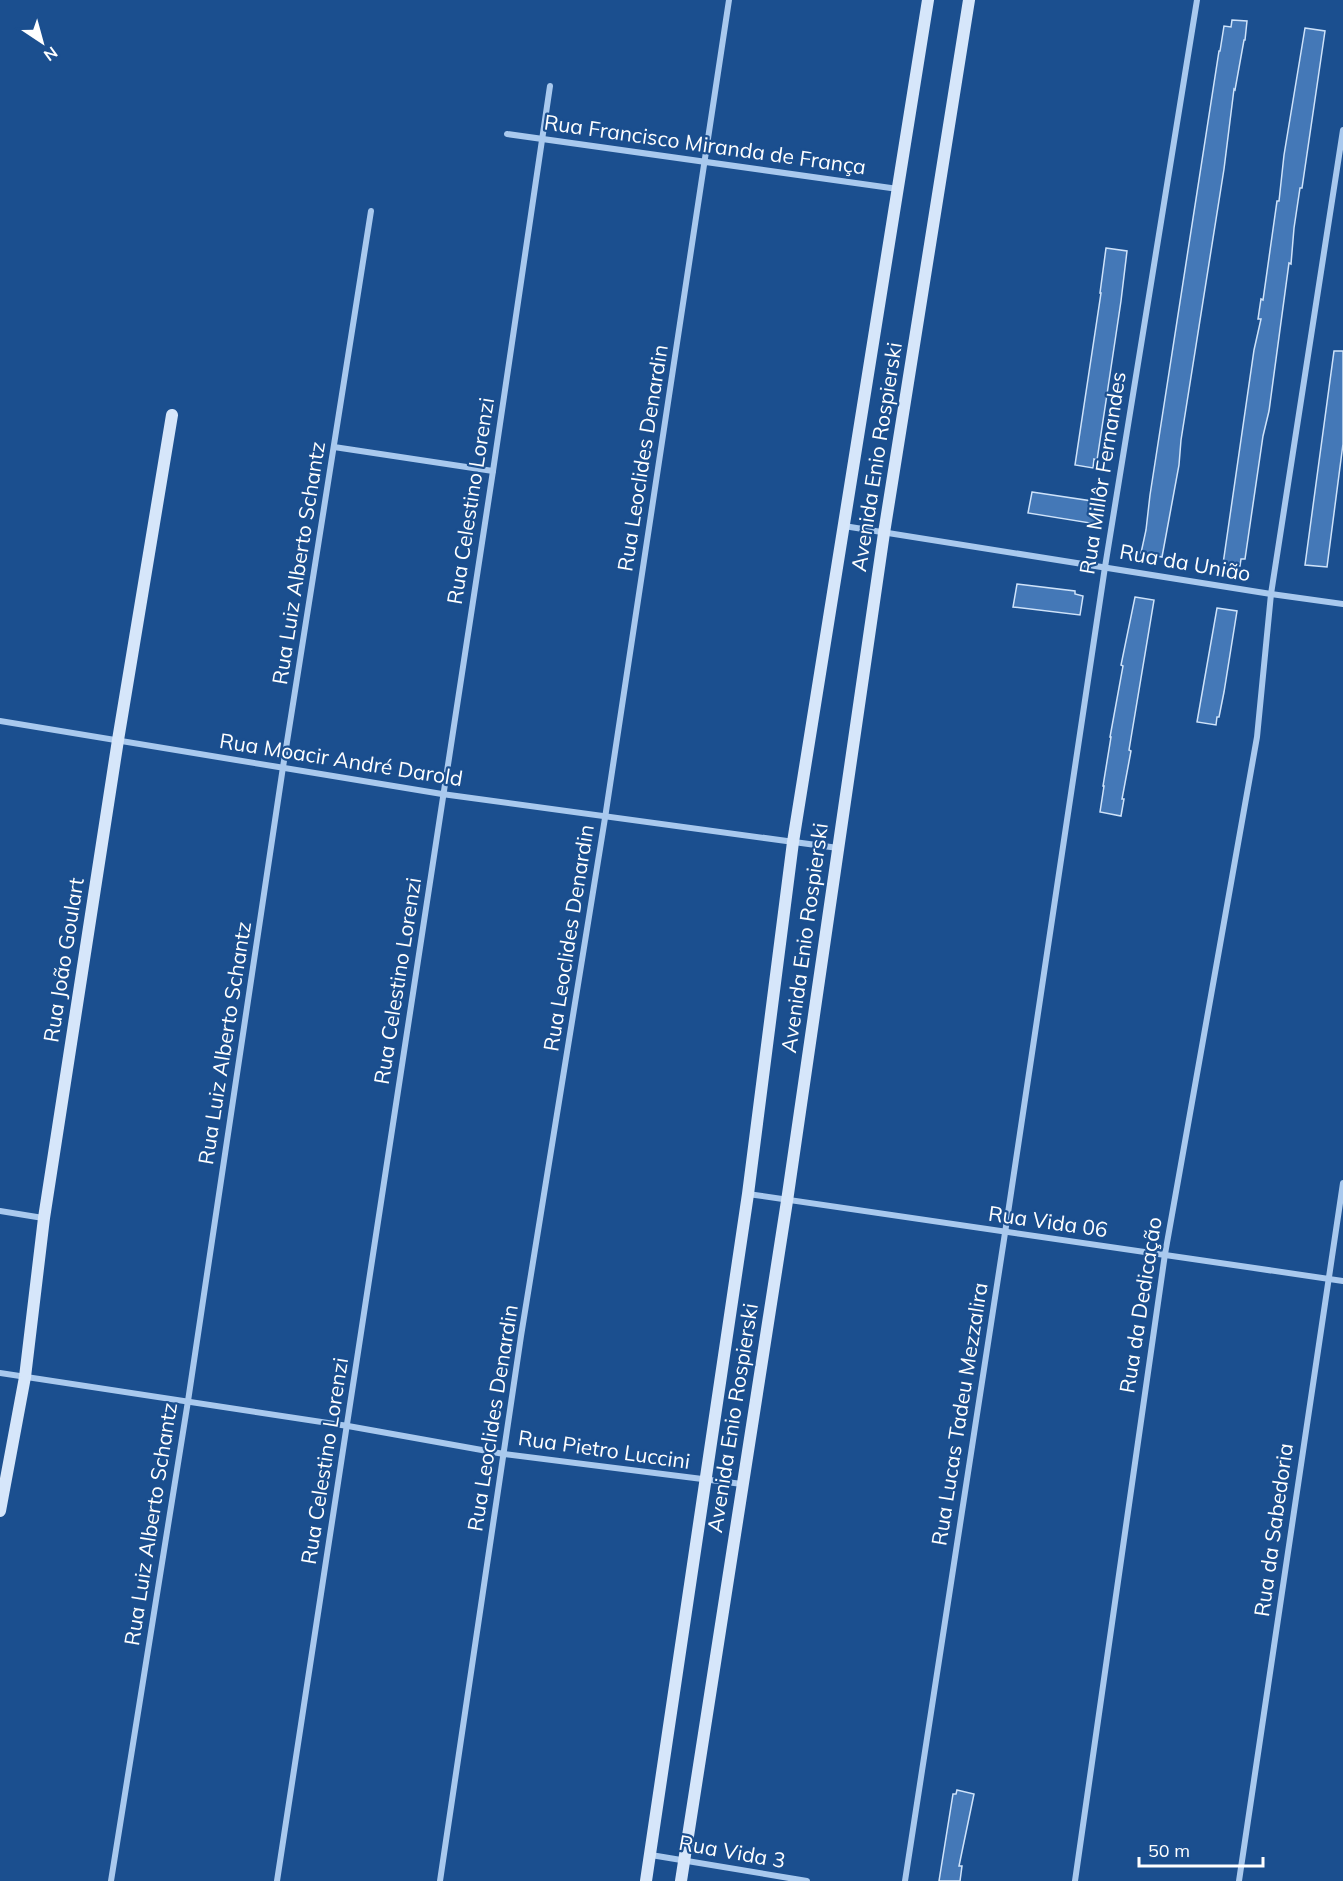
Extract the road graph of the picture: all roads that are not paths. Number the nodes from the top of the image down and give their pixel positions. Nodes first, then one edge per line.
1 (729, 0) edge
2 (928, 0) edge
3 (969, 0) edge
4 (1197, 0) edge
5 (550, 86) dead end
6 (1343, 130) edge
7 (507, 134) dead end
8 (542, 139) junction
9 (706, 161) junction
10 (898, 189) junction
11 (371, 211) dead end
12 (172, 415) dead end
13 (334, 447) junction
14 (493, 471) junction
15 (844, 526) junction
16 (884, 532) junction
17 (1105, 567) junction
18 (1271, 594) junction
19 (1343, 604) edge
20 (0, 721) edge
21 (118, 740) junction
22 (283, 767) junction
23 (442, 794) junction
24 (605, 818) junction
25 (793, 842) junction
26 (838, 848) junction
27 (1047, 952) joint
28 (1343, 1183) edge
29 (748, 1194) junction
30 (787, 1201) junction
31 (0, 1211) edge
32 (44, 1218) junction
33 (1005, 1233) junction
34 (1165, 1254) junction
35 (1328, 1278) junction
36 (1343, 1281) edge
37 (0, 1373) edge
38 (25, 1377) junction
39 (188, 1401) junction
40 (348, 1426) junction
41 (504, 1454) junction
42 (706, 1481) junction
43 (742, 1484) junction
44 (0, 1511) edge
45 (651, 1855) junction
46 (684, 1860) junction
47 (111, 1881) edge
48 (277, 1881) edge
49 (440, 1881) edge
50 (646, 1881) edge
51 (681, 1881) edge
52 (807, 1881) edge
53 (905, 1881) edge
54 (1075, 1881) edge
55 (1239, 1881) edge

1 - 9 street, Rua Leoclides Denardin
2 - 10 street, Avenida Enio Rospierski
3 - 16 street, Avenida Enio Rospierski
4 - 17 street, Rua Millôr Fernandes
5 - 8 street, Rua Celestino Lorenzi
6 - 18 street, Rua da Dedicação
7 - 8 street, Rua Francisco Miranda de França
8 - 9 street, Rua Francisco Miranda de França
8 - 14 street, Rua Celestino Lorenzi
9 - 10 street, Rua Francisco Miranda de França
9 - 24 street, Rua Leoclides Denardin
10 - 15 street, Avenida Enio Rospierski
11 - 13 street, Rua Luiz Alberto Schantz
12 - 21 street, Rua João Goulart
13 - 14 street
13 - 22 street, Rua Luiz Alberto Schantz
14 - 23 street, Rua Celestino Lorenzi
15 - 16 street, Rua da União
15 - 25 street, Avenida Enio Rospierski
16 - 17 street, Rua da União
16 - 26 street, Avenida Enio Rospierski
17 - 18 street, Rua da União
17 - 27 street, Rua Millôr Fernandes
18 - 19 street, Rua da União
18 - 34 street, Rua da Dedicação
20 - 21 street, Rua Moacir André Darold
21 - 22 street, Rua Moacir André Darold
21 - 32 street, Rua João Goulart
22 - 23 street, Rua Moacir André Darold
22 - 39 street, Rua Luiz Alberto Schantz
23 - 24 street, Rua Moacir André Darold
23 - 40 street, Rua Celestino Lorenzi
24 - 25 street, Rua Moacir André Darold
24 - 41 street, Rua Leoclides Denardin
25 - 26 street, Rua Moacir André Darold
25 - 29 street, Avenida Enio Rospierski
26 - 30 street, Avenida Enio Rospierski
27 - 33 street, Rua Lucas Tadeu Mezzalira
28 - 35 street, Rua da Sabedoria
29 - 30 street, Rua Vida 06
29 - 42 street, Avenida Enio Rospierski
30 - 33 street, Rua Vida 06
30 - 43 street, Avenida Enio Rospierski
31 - 32 street
32 - 38 street, Rua João Goulart
33 - 34 street, Rua Vida 06
33 - 53 street, Rua Lucas Tadeu Mezzalira
34 - 35 street, Rua Vida 06
34 - 54 street, Rua da Dedicação
35 - 36 street, Rua Vida 06
35 - 55 street, Rua da Sabedoria
37 - 38 street, Rua Pietro Luccini
38 - 39 street, Rua Pietro Luccini
38 - 44 street, Rua João Goulart
39 - 40 street, Rua Pietro Luccini
39 - 47 street, Rua Luiz Alberto Schantz
40 - 41 street, Rua Pietro Luccini
40 - 48 street, Rua Celestino Lorenzi
41 - 42 street, Rua Pietro Luccini
41 - 49 street, Rua Leoclides Denardin
42 - 43 street, Rua Pietro Luccini
42 - 45 street, Avenida Enio Rospierski
43 - 46 street, Avenida Enio Rospierski
45 - 46 street, Rua Vida 3
45 - 50 street, Avenida Enio Rospierski
46 - 51 street, Avenida Enio Rospierski
46 - 52 street, Rua Vida 3

